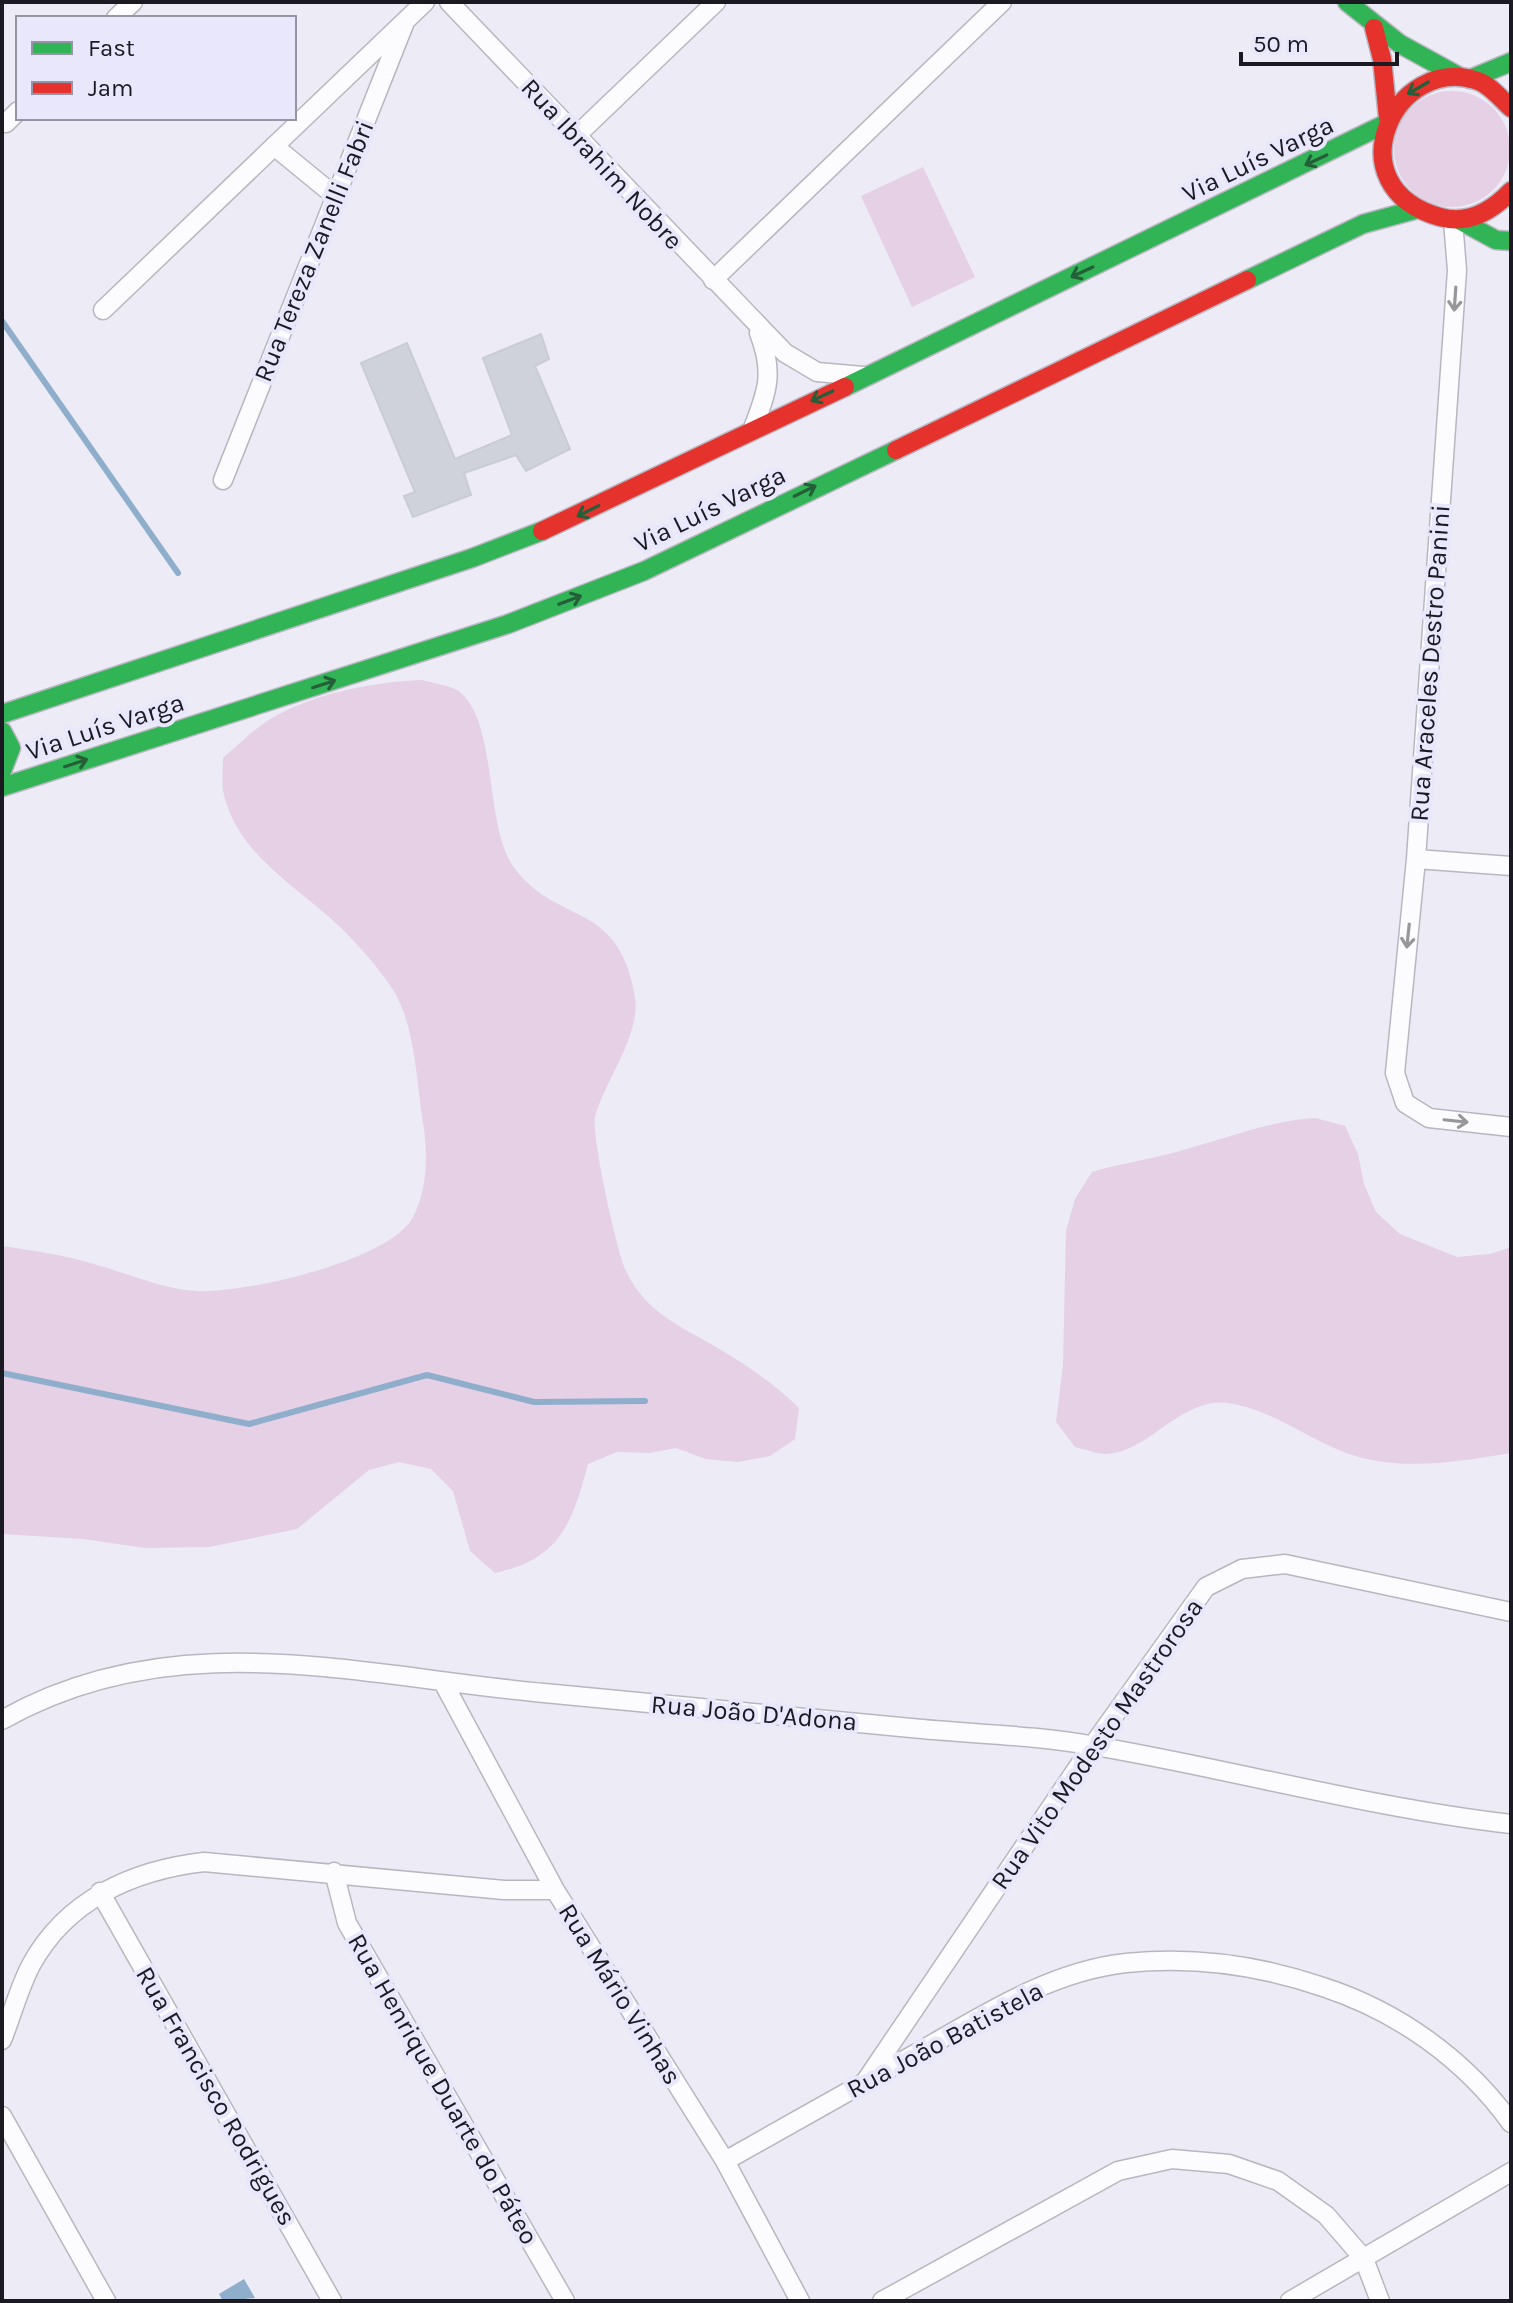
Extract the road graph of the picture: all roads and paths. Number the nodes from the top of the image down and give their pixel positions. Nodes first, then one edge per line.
1 (133, 2) edge
2 (425, 2) edge
3 (449, 2) edge
4 (716, 2) edge
5 (1002, 2) edge
6 (1347, 2) edge
7 (118, 16) edge
8 (405, 22) junction
9 (1374, 28) junction
10 (1511, 62) edge
11 (1466, 78) junction
12 (1511, 108) edge
13 (1387, 121) junction
14 (576, 136) junction
15 (274, 146) junction
16 (1511, 191) edge
17 (335, 196) junction
18 (1414, 210) junction
19 (1457, 221) junction
20 (1511, 241) edge
21 (713, 280) junction
22 (103, 310) dead end
23 (756, 326) junction
24 (863, 376) junction
25 (753, 428) junction
26 (223, 480) dead end
27 (2, 714) edge
28 (2, 731) edge
29 (2, 771) edge
30 (2, 787) edge
31 (1416, 859) junction
32 (1511, 866) edge
33 (1511, 1127) edge
34 (1511, 1612) edge
35 (444, 1684) junction
36 (2, 1720) edge
37 (1093, 1745) junction
38 (1511, 1824) edge
39 (334, 1872) junction
40 (555, 1890) junction
41 (100, 1892) junction
42 (2, 2040) edge
43 (865, 2082) junction
44 (2, 2116) edge
45 (1511, 2123) edge
46 (725, 2161) junction
47 (1511, 2172) edge
48 (1364, 2259) junction
49 (106, 2301) edge
50 (332, 2301) edge
51 (565, 2301) edge
52 (800, 2301) edge
53 (882, 2301) edge
54 (1290, 2301) edge
55 (1380, 2301) edge

1 - 7 street
2 - 8 street
3 - 14 street, Rua Ibrahim Nobre
4 - 14 street
5 - 21 street
6 - 9 main road
8 - 15 street
8 - 17 street, Rua Tereza Zanelli Fabri
9 - 11 main road
9 - 13 main road
10 - 11 main road
11 - 12 main road
11 -> 13 main road
13 - 18 main road
13 -> 24 main road, Via Luís Varga
14 - 21 street, Rua Ibrahim Nobre
15 - 17 street
15 - 22 street
16 - 19 main road
17 - 26 street, Rua Tereza Zanelli Fabri
18 - 19 main road
30 -> 18 main road, Via Luís Varga
19 - 20 main road
19 -> 31 street, Rua Araceles Destro Panini
21 - 23 street, Rua Ibrahim Nobre
23 - 24 street, Rua Ibrahim Nobre
23 - 25 street, Rua Ibrahim Nobre
24 -> 25 main road, Via Luís Varga
25 -> 27 main road, Via Luís Varga
28 - 29 main road
31 - 32 street
31 -> 33 street, Rua Araceles Destro Panini
34 - 37 street, Rua Vito Modesto Mastrorosa
35 - 36 street, Rua João D'Adona
35 - 37 street, Rua João D'Adona
35 - 40 street, Rua Mário Vinhas
37 - 38 street, Rua João D'Adona
37 - 43 street, Rua Vito Modesto Mastrorosa
39 - 40 street
39 - 41 street
39 - 51 street, Rua Henrique Duarte do Páteo
40 - 46 street, Rua Mário Vinhas
41 - 42 street
41 - 50 street, Rua Francisco Rodrigues
43 - 45 street, Rua João Batistela
43 - 46 street, Rua João Batistela
44 - 49 street
46 - 52 street, Rua Mário Vinhas
47 - 48 street
48 - 53 street
48 - 54 street
48 - 55 street

